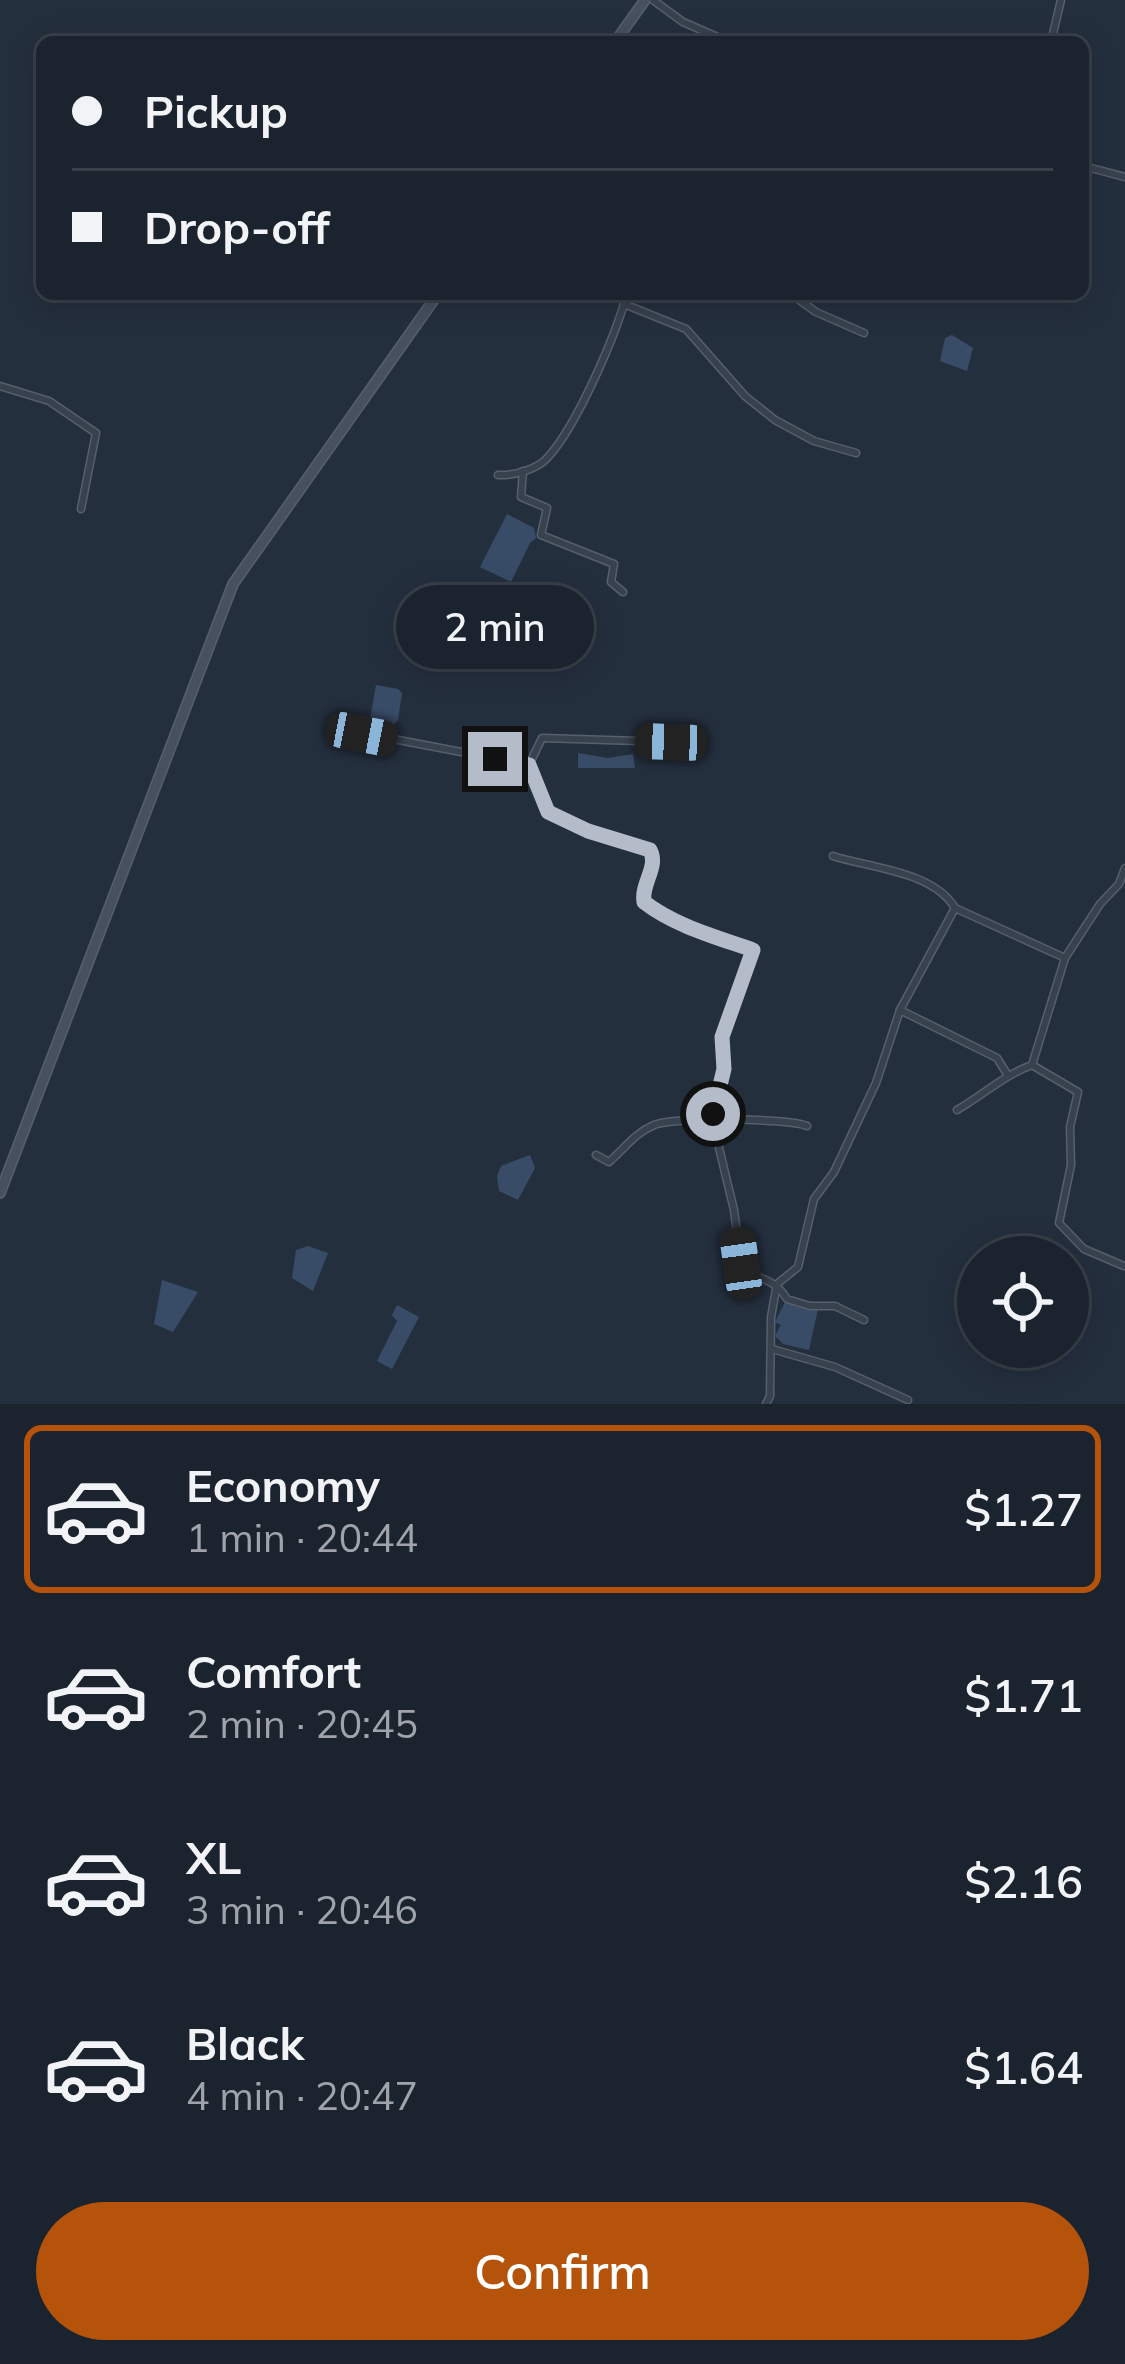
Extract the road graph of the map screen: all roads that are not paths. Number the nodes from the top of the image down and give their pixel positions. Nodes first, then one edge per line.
1 (649, 0) edge
2 (1061, 0) edge
3 (621, 36) edge
4 (715, 36) edge
5 (1052, 36) edge
6 (1089, 168) edge
7 (1125, 177) edge
8 (433, 300) edge
9 (625, 300) edge
10 (799, 300) edge
11 (624, 304) junction
12 (865, 333) dead end
13 (0, 386) edge
14 (856, 453) dead end
15 (523, 471) junction
16 (498, 475) dead end
17 (81, 509) dead end
18 (623, 592) dead end
19 (362, 734) dead end
20 (671, 742) dead end
21 (529, 765) junction
22 (833, 856) dead end
23 (1125, 868) edge
24 (1122, 886) edge
25 (955, 908) junction
26 (1065, 958) junction
27 (900, 1010) junction
28 (1032, 1065) junction
29 (1007, 1074) junction
30 (957, 1110) dead end
31 (713, 1123) junction
32 (807, 1126) dead end
33 (596, 1154) dead end
34 (0, 1192) edge
35 (1124, 1266) edge
36 (777, 1284) junction
37 (864, 1320) dead end
38 (772, 1349) junction
39 (908, 1400) dead end
40 (766, 1404) edge

1 - 3 main road
1 - 4 street
2 - 5 street
6 - 7 street
8 - 34 main road
9 - 11 street
10 - 12 street
11 - 14 street
11 - 15 street
13 - 17 street
15 - 16 street
15 - 18 street
19 - 21 street
20 - 21 street
21 - 31 street
22 - 25 street
23 - 24 street
24 - 26 street
25 - 26 street
25 - 27 street
26 - 28 street
27 - 29 street
27 - 36 street
28 - 29 street
28 - 35 street
29 - 30 street
31 - 32 street
31 - 33 street
31 - 36 street
36 - 37 street
36 - 38 street
38 - 39 street
38 - 40 street

